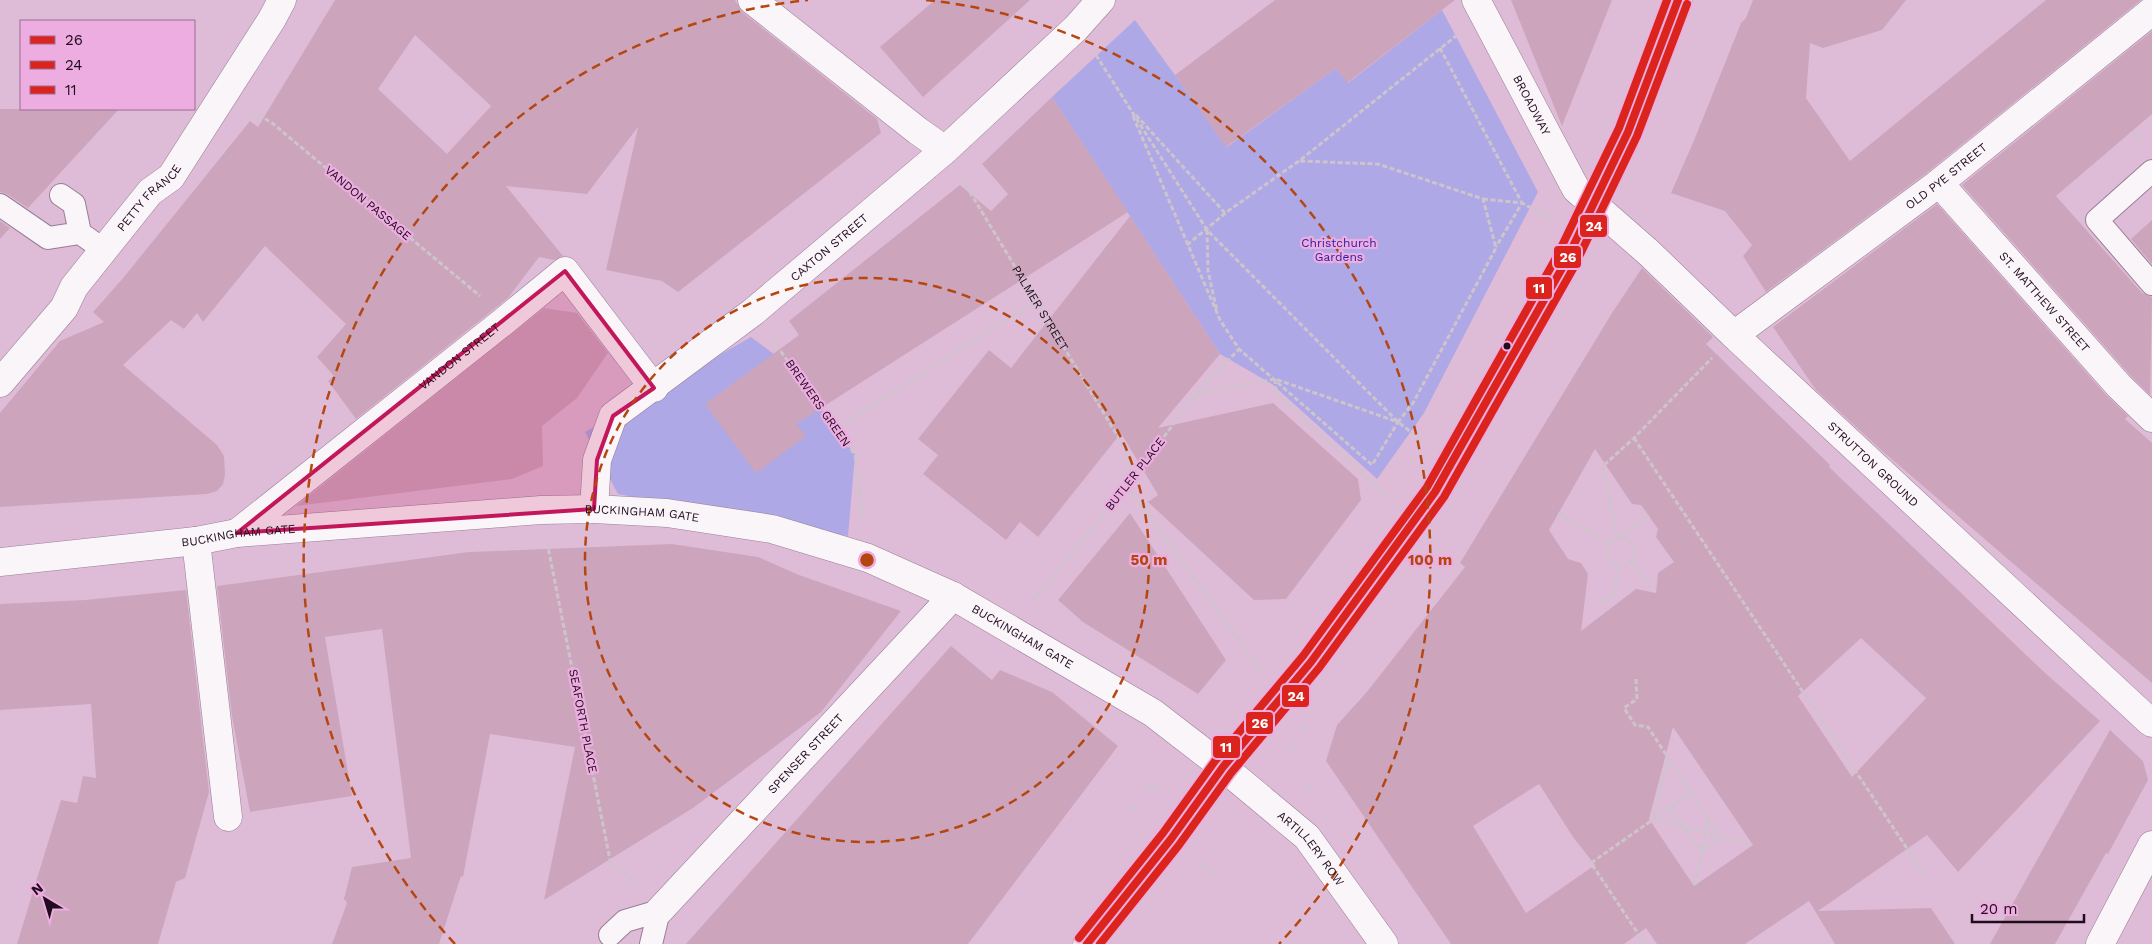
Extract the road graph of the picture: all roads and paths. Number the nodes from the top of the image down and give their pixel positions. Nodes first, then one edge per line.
1 (282, 0) edge
2 (752, 0) edge
3 (1102, 0) edge
4 (1678, 0) edge
5 (1479, 7) edge
6 (2152, 11) edge
7 (1076, 28) junction
8 (1440, 48) junction
9 (224, 95) junction
10 (1129, 107) junction
11 (945, 150) junction
12 (1298, 160) junction
13 (2152, 170) edge
14 (1939, 182) junction
15 (61, 195) dead end
16 (1483, 200) junction
17 (1522, 203) junction
18 (0, 205) edge
19 (1594, 205) junction
20 (1225, 213) junction
21 (1551, 219) dead end
22 (1207, 230) junction
23 (80, 234) junction
24 (1187, 246) junction
25 (1496, 248) junction
26 (104, 250) junction
27 (2152, 284) edge
28 (1036, 301) junction
29 (753, 312) junction
30 (1220, 320) junction
31 (503, 322) junction
32 (1734, 334) junction
33 (1239, 349) junction
34 (1714, 356) dead end
35 (1274, 379) junction
36 (0, 383) edge
37 (654, 388) junction
38 (1196, 394) junction
39 (2152, 418) edge
40 (1398, 422) junction
41 (836, 429) junction
42 (1634, 438) junction
43 (1430, 448) dead end
44 (1127, 486) junction
45 (1394, 502) dead end
46 (594, 509) junction
47 (541, 510) junction
48 (1558, 513) dead end
49 (1649, 516) dead end
50 (864, 523) dead end
51 (237, 533) junction
52 (1617, 538) junction
53 (1622, 538) junction
54 (196, 541) junction
55 (1610, 544) junction
56 (1631, 561) junction
57 (0, 562) edge
58 (1619, 565) junction
59 (1650, 586) dead end
60 (953, 596) junction
61 (1033, 601) dead end
62 (1600, 604) dead end
63 (1261, 670) dead end
64 (1636, 679) dead end
65 (2150, 721) edge
66 (1299, 745) dead end
67 (1286, 749) dead end
68 (1668, 759) junction
69 (1223, 767) junction
70 (1313, 784) dead end
71 (1160, 786) dead end
72 (1142, 788) dead end
73 (1306, 791) dead end
74 (1690, 793) junction
75 (1129, 805) dead end
76 (1670, 808) junction
77 (1138, 812) dead end
78 (228, 817) dead end
79 (1653, 819) junction
80 (1708, 819) junction
81 (1684, 827) junction
82 (1705, 833) junction
83 (1721, 837) junction
84 (1753, 845) dead end
85 (2152, 845) edge
86 (1702, 852) junction
87 (1200, 862) dead end
88 (1216, 877) dead end
89 (1926, 877) dead end
90 (1695, 885) dead end
91 (659, 911) junction
92 (610, 934) dead end
93 (652, 944) edge
94 (1087, 944) edge
95 (1384, 944) edge
96 (1645, 944) edge
97 (2100, 944) edge

1 - 9 street, PETTY FRANCE
2 - 11 street
3 - 7 street, CAXTON STREET
4 - 19 main road
5 - 8 path
5 - 19 street, BROADWAY
6 - 14 street, OLD PYE STREET
7 - 10 path
7 - 11 street, CAXTON STREET
8 - 12 path
8 - 17 path
9 - 26 street, PETTY FRANCE
9 - 31 path, VANDON PASSAGE
10 - 20 path
10 - 22 path
10 - 24 path
11 - 28 path, PALMER STREET
11 - 29 street, CAXTON STREET
12 - 16 path
12 - 20 path
13 - 27 lane
14 - 32 street, OLD PYE STREET
14 - 39 street, ST. MATTHEW STREET
15 - 23 lane
16 - 17 path
16 - 25 path
17 - 21 path
17 - 25 path
18 - 23 lane
19 - 32 street, STRUTTON GROUND
19 - 69 main road
20 - 22 path
22 - 24 path
22 - 30 path
22 - 40 path
23 - 26 lane
24 - 30 path
25 - 40 path
26 - 36 street, PETTY FRANCE
28 - 41 path
28 - 44 path, PALMER STREET
29 - 37 street, CAXTON STREET
29 - 41 path, BREWERS GREEN
30 - 33 path
31 - 37 street, VANDON STREET
31 - 51 street, VANDON STREET
32 - 65 street, STRUTTON GROUND
33 - 35 path
33 - 38 path, BUTLER PLACE
34 - 42 path
35 - 38 path
35 - 40 path
35 - 40 path
35 - 45 path
37 - 46 street, CAXTON STREET
38 - 44 path, BUTLER PLACE
40 - 43 path
41 - 50 path, BREWERS GREEN
42 - 52 path
42 - 89 path
44 - 61 path, BUTLER PLACE
44 - 63 path
46 - 47 street, BUCKINGHAM GATE
46 - 60 street, BUCKINGHAM GATE
47 - 51 street, BUCKINGHAM GATE
47 - 91 path, SEAFORTH PLACE
48 - 55 path
49 - 53 path
51 - 54 street, BUCKINGHAM GATE
52 - 53 path
52 - 55 path
53 - 56 path
54 - 57 street, BUCKINGHAM GATE
54 - 78 street
55 - 58 path
56 - 58 path
56 - 59 path
58 - 62 path
60 - 69 street, BUCKINGHAM GATE
60 - 91 street, SPENSER STREET
64 - 68 path
66 - 67 path
68 - 74 path
68 - 79 path
69 - 94 main road
69 - 95 street, ARTILLERY ROW
70 - 73 path
71 - 72 path
74 - 76 path
74 - 80 path
75 - 77 path
76 - 79 path
76 - 81 path
79 - 81 path
79 - 96 path
80 - 82 path
80 - 83 path
81 - 82 path
81 - 86 path
82 - 83 path
82 - 86 path
83 - 84 path
83 - 86 path
85 - 97 street
86 - 90 path
87 - 88 path
91 - 92 lane
91 - 93 lane

